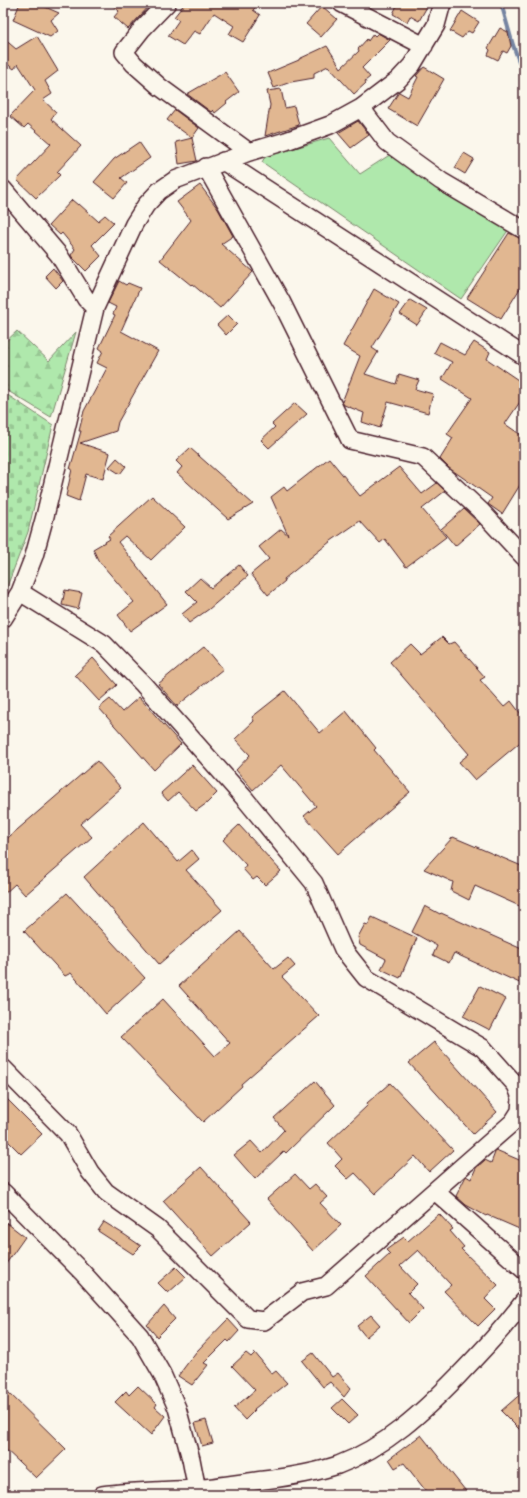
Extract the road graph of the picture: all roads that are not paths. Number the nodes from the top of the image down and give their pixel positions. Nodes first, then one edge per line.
1 (167, 3) edge
2 (341, 3) edge
3 (442, 3) edge
4 (424, 46) junction
5 (361, 108) junction
6 (249, 152) junction
7 (223, 162) junction
8 (206, 167) junction
9 (3, 188) edge
10 (524, 230) edge
11 (95, 308) junction
12 (524, 356) edge
13 (524, 557) edge
14 (20, 592) junction
15 (3, 619) edge
16 (3, 1068) edge
17 (435, 1191) junction
18 (3, 1192) edge
19 (524, 1270) edge
20 (524, 1301) edge
21 (197, 1492) edge
22 (102, 1495) edge

1 - 6 street
2 - 4 street
3 - 4 street
4 - 5 street
5 - 6 street
5 - 10 street
6 - 7 street
7 - 8 street
7 - 12 street
8 - 11 street
8 - 13 street
9 - 11 street
11 - 14 street
14 - 15 street
14 - 17 street
16 - 17 street
17 - 19 street
18 - 21 street
20 - 21 street
21 - 22 street

